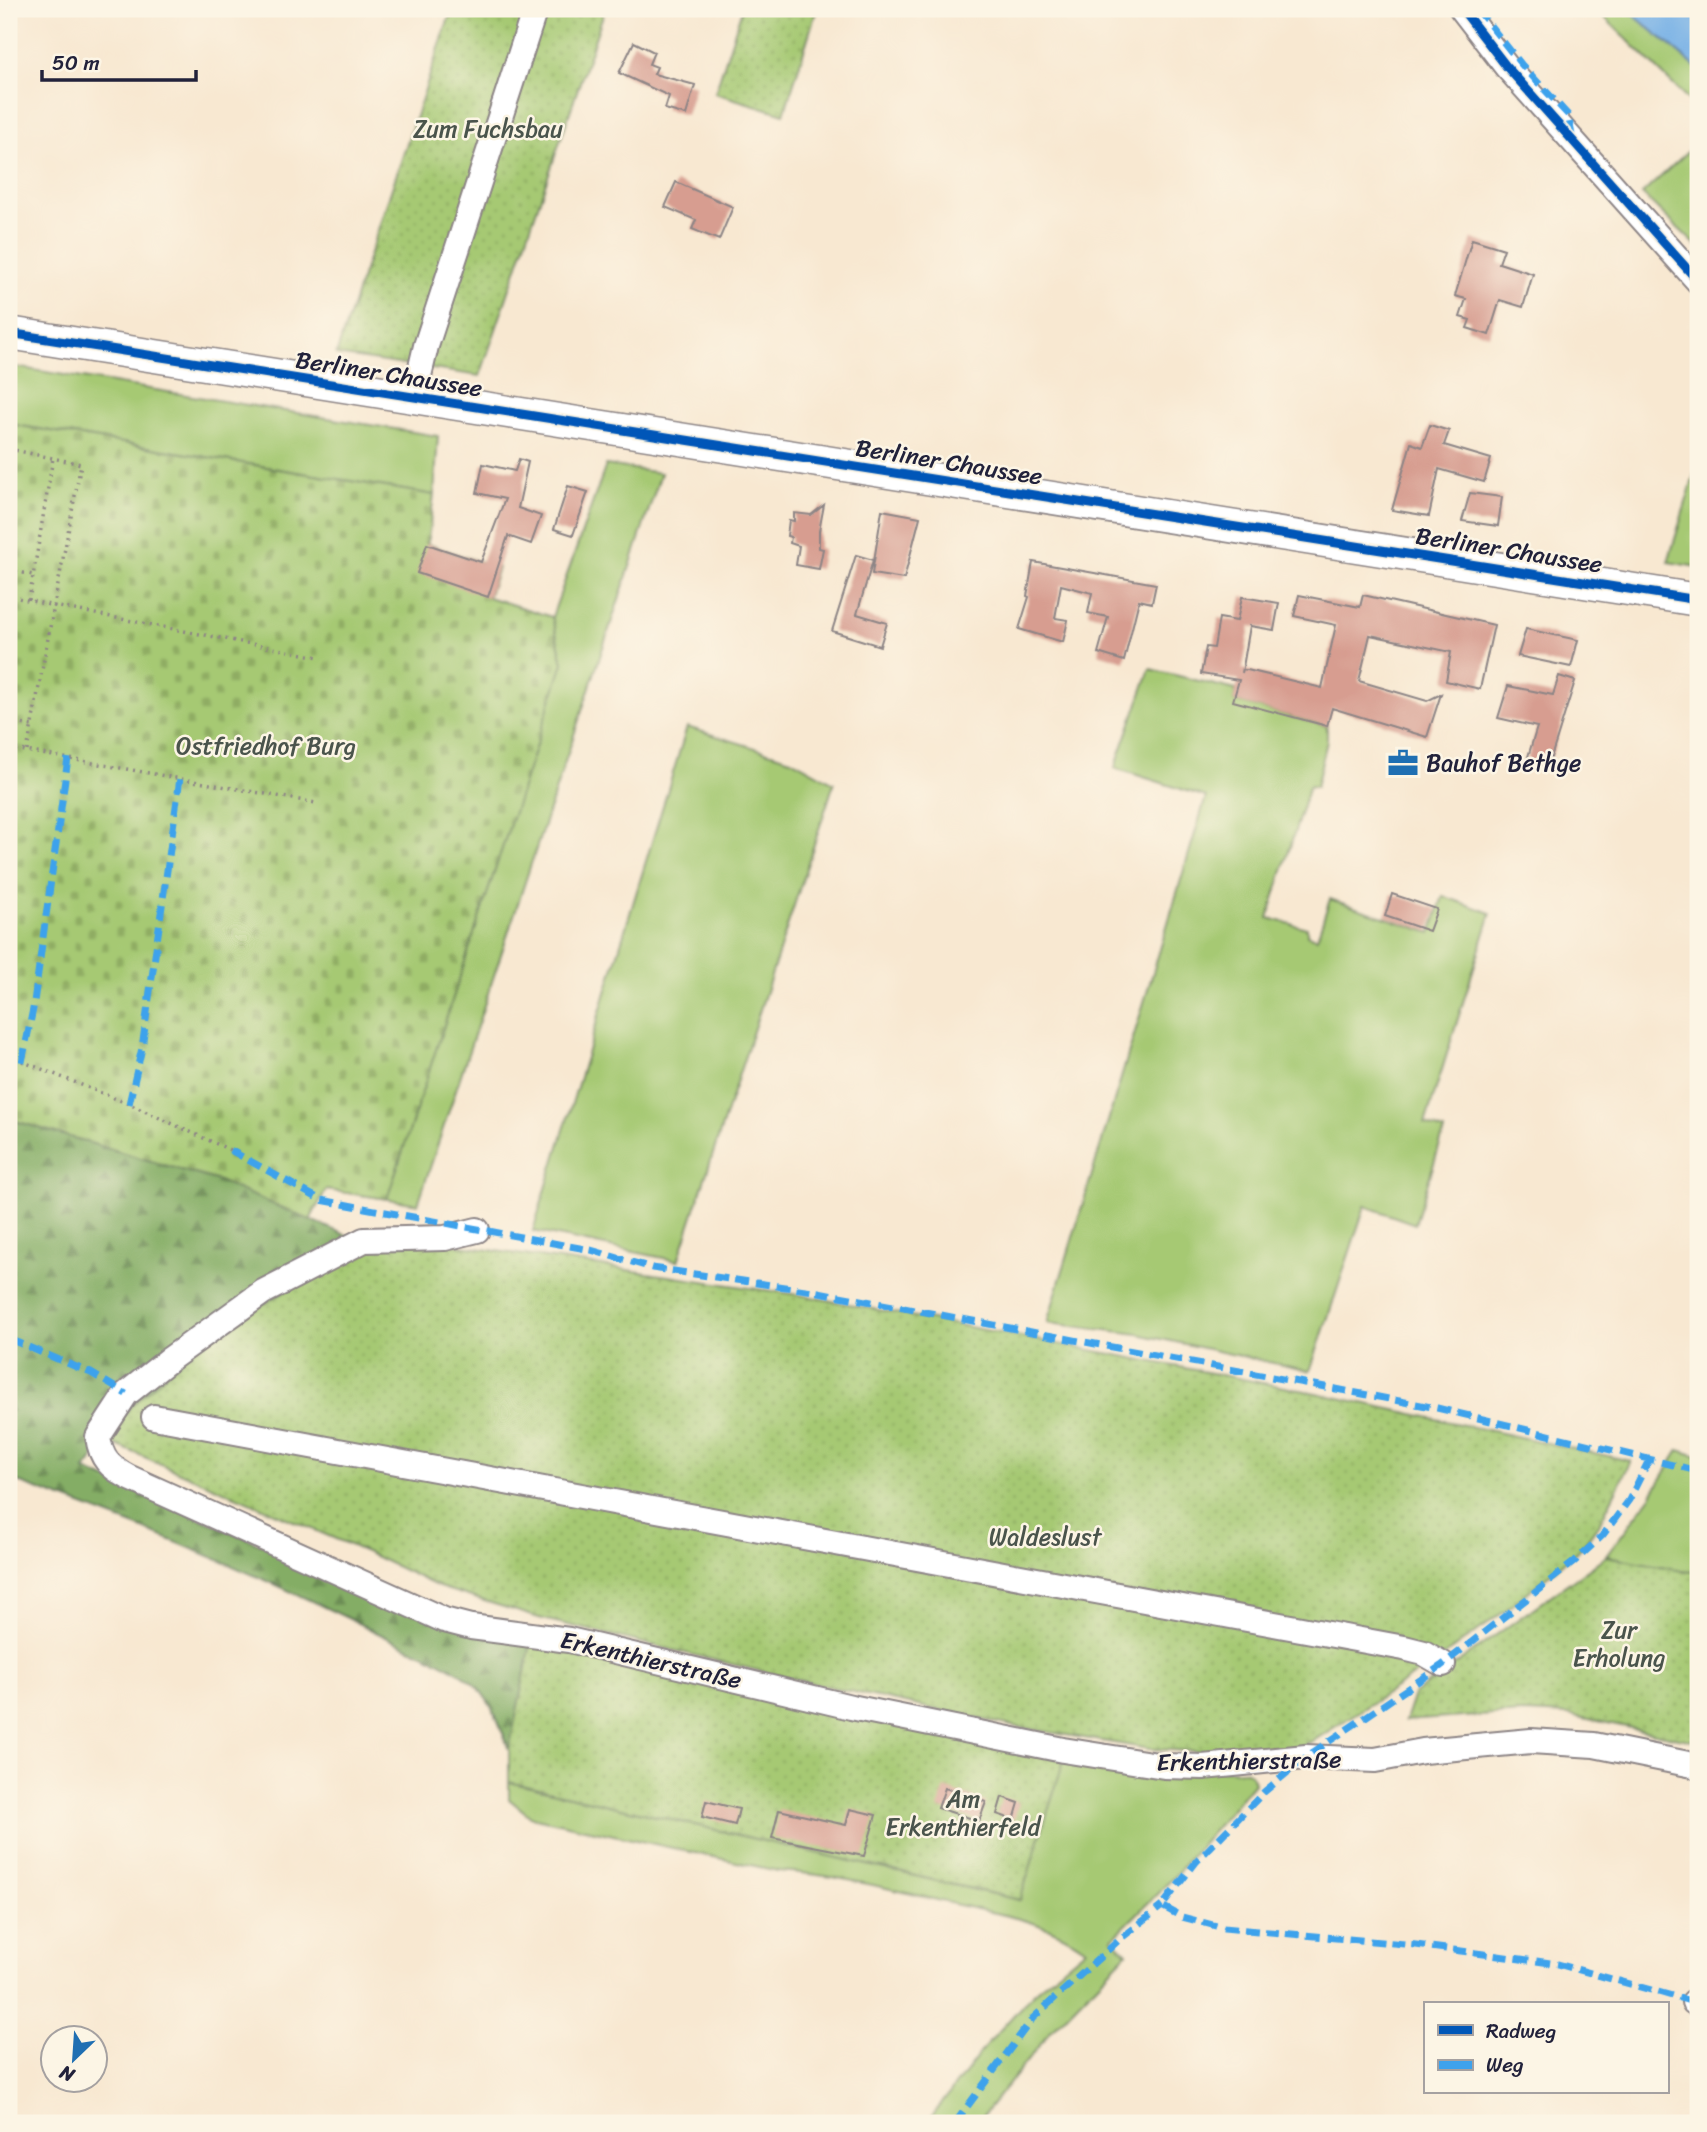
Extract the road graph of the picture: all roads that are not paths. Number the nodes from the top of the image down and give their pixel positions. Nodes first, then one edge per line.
1 (535, 9) edge
2 (1462, 9) edge
3 (1698, 281) edge
4 (9, 333) edge
5 (414, 397) junction
6 (1698, 600) edge
7 (477, 1230) dead end
8 (153, 1417) dead end
9 (1443, 1664) dead end
10 (1698, 1766) edge

1 - 5 street
2 - 3 street
4 - 5 main road, Berliner Chaussee
5 - 6 main road, Berliner Chaussee
7 - 10 street, Erkenthierstraße
8 - 9 street

